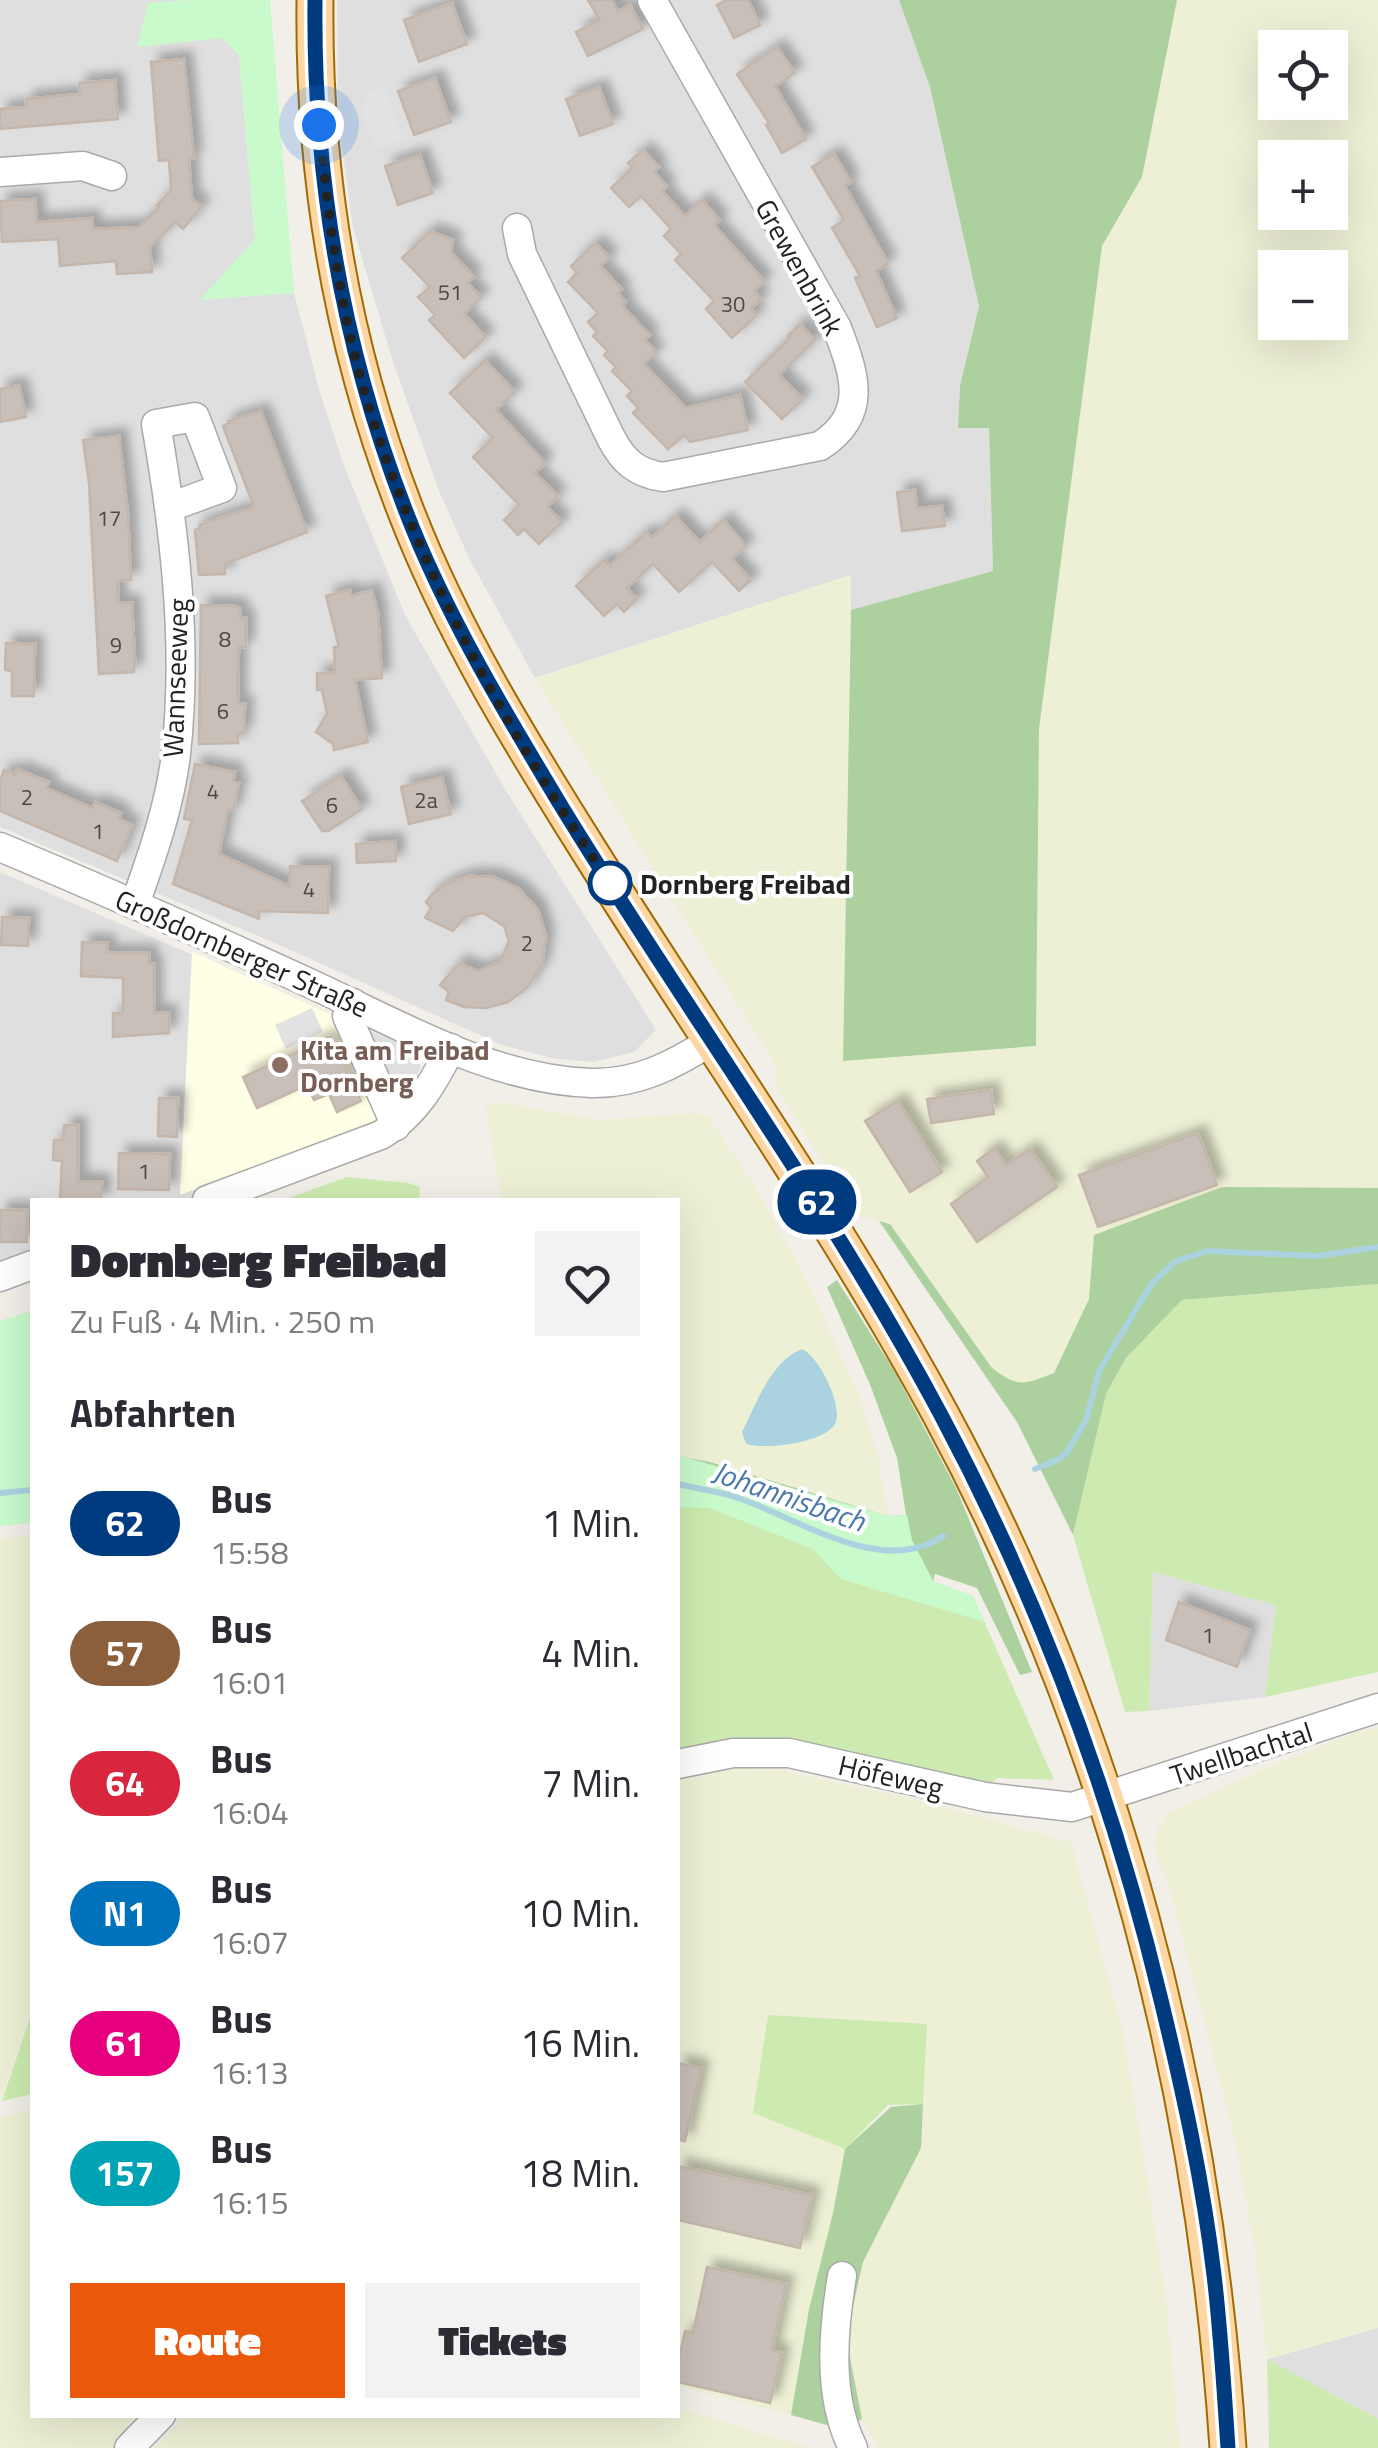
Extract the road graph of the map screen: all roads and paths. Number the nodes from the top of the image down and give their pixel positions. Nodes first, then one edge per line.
1 (315, 0) edge
2 (652, 0) edge
3 (0, 172) edge
4 (112, 176) dead end
5 (517, 228) dead end
6 (170, 507) dead end
7 (0, 846) edge
8 (135, 904) junction
9 (353, 1003) junction
10 (712, 1040) junction
11 (451, 1048) junction
12 (396, 1126) junction
13 (212, 1198) edge
14 (30, 1265) edge
15 (0, 1277) edge
16 (1378, 1708) edge
17 (680, 1764) edge
18 (1104, 1798) junction
19 (842, 2276) dead end
20 (157, 2418) edge
21 (129, 2448) edge
22 (853, 2448) edge
23 (1228, 2448) edge

1 - 10 main road
2 - 5 street, Grewenbrink
3 - 4 street
6 - 8 street, Wannseeweg
7 - 8 street, Großdornberger Straße
8 - 9 street, Großdornberger Straße
9 - 11 street, Großdornberger Straße
9 - 12 street
10 - 11 street, Großdornberger Straße
10 - 18 main road
11 - 12 street
12 - 13 street
14 - 15 street
16 - 18 street, Twellbachtal
17 - 18 street, Höfeweg
18 - 23 main road
19 - 22 street
20 - 21 street

